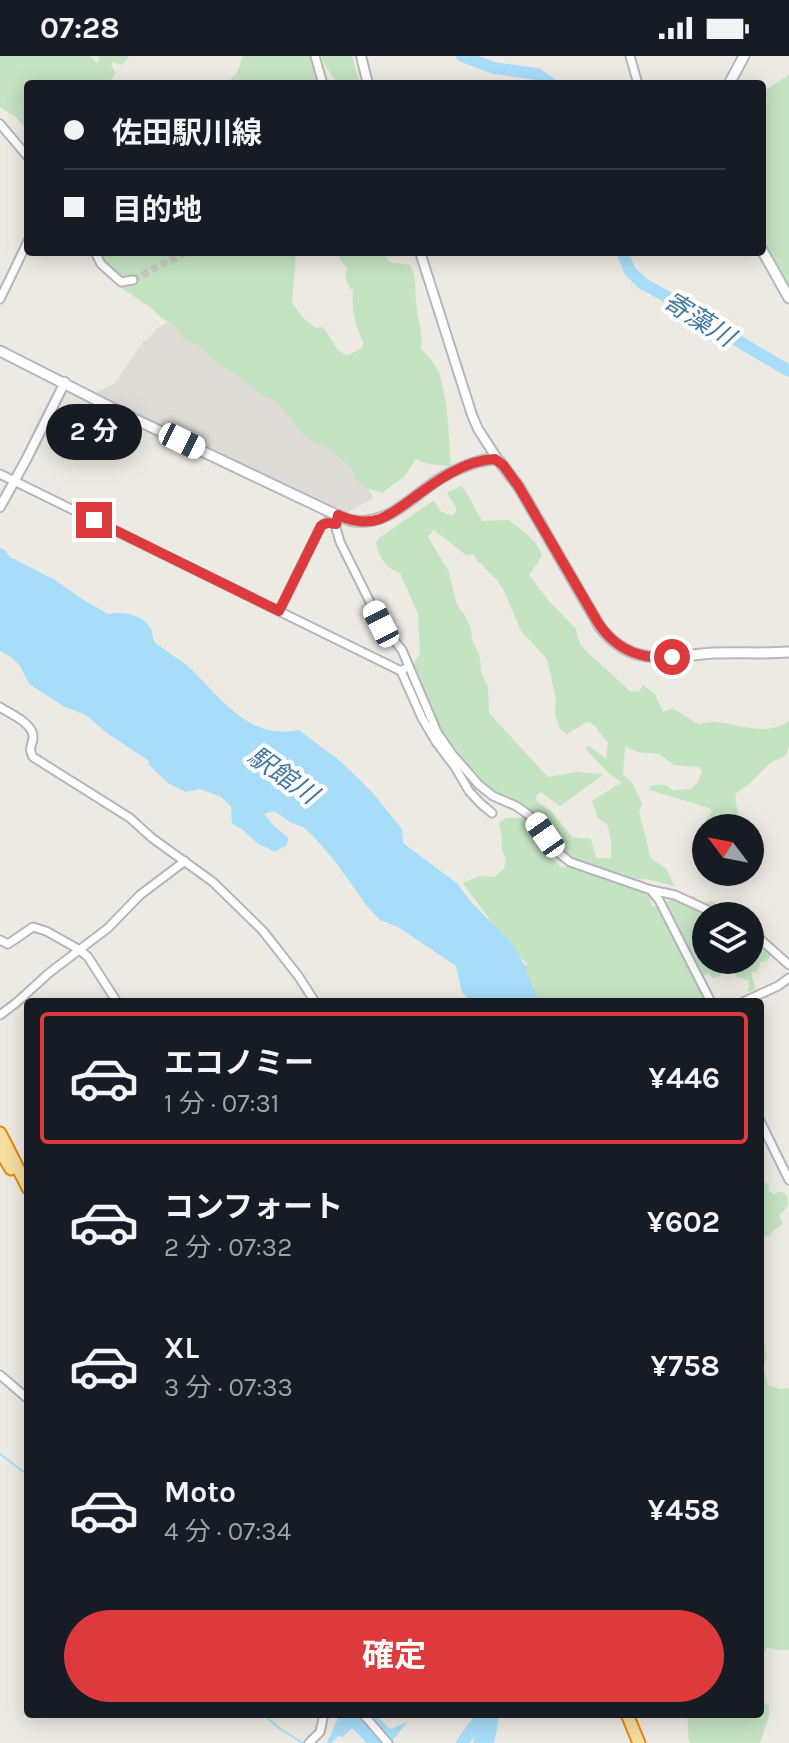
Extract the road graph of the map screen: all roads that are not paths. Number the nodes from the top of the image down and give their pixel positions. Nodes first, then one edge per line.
1 (315, 56) edge
2 (361, 56) edge
3 (630, 56) edge
4 (744, 56) edge
5 (322, 80) edge
6 (367, 80) edge
7 (637, 80) edge
8 (731, 80) edge
9 (0, 124) edge
10 (24, 152) edge
11 (24, 249) edge
12 (97, 256) edge
13 (421, 256) edge
14 (765, 256) edge
15 (133, 280) dead end
16 (789, 298) edge
17 (0, 299) edge
18 (0, 351) edge
19 (65, 382) junction
20 (498, 460) junction
21 (0, 474) edge
22 (15, 480) junction
23 (0, 507) edge
24 (337, 520) junction
25 (279, 611) junction
26 (789, 652) edge
27 (409, 666) junction
28 (401, 671) junction
29 (0, 707) edge
30 (492, 813) dead end
31 (185, 861) junction
32 (651, 890) junction
33 (693, 902) edge
34 (0, 940) edge
35 (764, 942) edge
36 (80, 950) junction
37 (789, 965) edge
38 (789, 978) edge
39 (114, 998) edge
40 (312, 998) edge
41 (709, 998) edge
42 (752, 998) edge
43 (0, 1015) edge
44 (764, 1129) edge
45 (0, 1133) edge
46 (0, 1151) edge
47 (24, 1180) edge
48 (789, 1180) edge
49 (24, 1190) edge
50 (0, 1375) edge
51 (24, 1396) edge
52 (323, 1718) edge
53 (366, 1718) edge
54 (629, 1718) edge
55 (309, 1743) edge
56 (388, 1743) edge
57 (639, 1743) edge

1 - 5 street
2 - 6 street
3 - 7 street
4 - 8 main road
9 - 10 street
11 - 17 street
12 - 15 street
13 - 20 street
14 - 16 main road
18 - 19 main road
19 - 22 street
19 - 24 main road
20 - 24 main road
20 - 26 main road
21 - 22 street
22 - 23 street
22 - 25 street
24 - 25 street
24 - 27 street
25 - 28 street
27 - 28 street
27 - 32 street
28 - 30 street
29 - 31 street
31 - 36 street
31 - 40 street
32 - 33 street
32 - 41 street
34 - 36 street
35 - 37 street
36 - 39 street
36 - 43 street
38 - 42 street
44 - 48 street
45 - 47 highway
46 - 49 highway
50 - 51 street
52 - 55 street
53 - 56 street
54 - 57 highway

